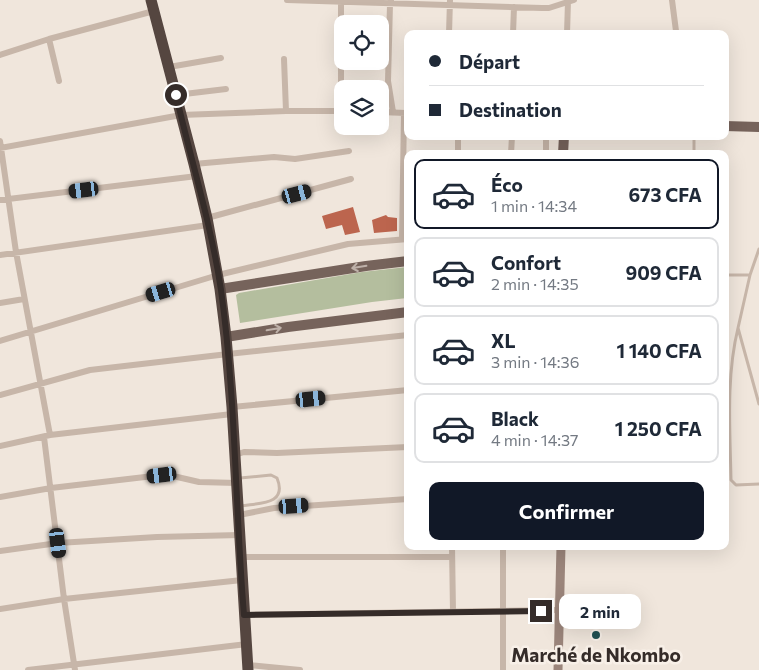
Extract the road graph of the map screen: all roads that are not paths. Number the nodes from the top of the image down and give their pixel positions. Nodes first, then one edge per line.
1 (287, 0) edge
2 (672, 0) edge
3 (571, 1) edge
4 (391, 2) edge
5 (341, 3) junction
6 (450, 3) edge
7 (554, 3) edge
8 (153, 6) edge
9 (514, 7) junction
10 (449, 30) edge
11 (513, 30) edge
12 (567, 30) edge
13 (676, 30) edge
14 (49, 39) junction
15 (0, 55) edge
16 (221, 58) dead end
17 (284, 59) dead end
18 (169, 67) junction
19 (342, 80) edge
20 (59, 81) dead end
21 (226, 88) dead end
22 (176, 95) junction
23 (286, 111) junction
24 (334, 112) edge
25 (389, 112) edge
26 (393, 112) junction
27 (404, 113) edge
28 (181, 115) junction
29 (729, 126) edge
30 (759, 127) edge
31 (0, 146) edge
32 (349, 151) dead end
33 (194, 164) junction
34 (197, 176) junction
35 (351, 179) dead end
36 (8, 198) junction
37 (0, 200) edge
38 (208, 222) junction
39 (404, 239) edge
40 (759, 249) edge
41 (16, 252) junction
42 (0, 255) edge
43 (404, 261) edge
44 (218, 275) junction
45 (729, 275) edge
46 (750, 276) junction
47 (220, 289) junction
48 (24, 299) junction
49 (0, 303) edge
50 (404, 312) edge
51 (738, 328) junction
52 (29, 332) junction
53 (404, 335) edge
54 (226, 337) junction
55 (0, 341) edge
56 (228, 354) junction
57 (40, 384) junction
58 (404, 390) edge
59 (0, 395) edge
60 (759, 404) edge
61 (232, 410) junction
62 (47, 436) junction
63 (0, 446) edge
64 (404, 447) edge
65 (235, 455) junction
66 (237, 480) junction
67 (759, 484) edge
68 (51, 488) junction
69 (0, 497) edge
70 (404, 499) edge
71 (238, 511) junction
72 (240, 535) junction
73 (58, 543) junction
74 (452, 550) edge
75 (503, 550) edge
76 (561, 550) edge
77 (0, 551) edge
78 (452, 557) junction
79 (241, 558) junction
80 (242, 580) junction
81 (64, 599) junction
82 (0, 609) edge
83 (560, 610) junction
84 (453, 612) junction
85 (503, 612) junction
86 (244, 615) junction
87 (247, 644) junction
88 (74, 667) edge
89 (248, 667) edge
90 (28, 670) edge
91 (300, 670) edge
92 (503, 670) edge
93 (558, 670) edge

1 - 5 street
2 - 13 street
3 - 7 street
3 - 12 street
4 - 5 street
4 - 6 street
4 - 26 street
5 - 19 street
6 - 9 street
6 - 10 street
7 - 9 street
8 - 14 street
8 - 18 highway
9 - 11 street
14 - 15 street
14 - 20 street
16 - 18 street
17 - 23 street
18 - 22 highway
21 - 22 street
22 - 28 highway
23 - 24 street
23 - 28 street
25 - 26 street
26 - 27 street
28 - 31 street
28 - 33 highway
29 - 30 main road
31 - 36 street
32 - 33 street
33 - 34 highway
34 - 36 street
34 - 38 highway
35 - 38 street
36 - 37 street
36 - 41 street
38 - 41 street
38 - 44 highway
39 - 44 street
40 - 46 lane
41 - 42 street
41 - 48 street
43 -> 47 main road
44 - 47 highway
44 - 52 street
45 - 46 lane
46 - 51 lane
47 - 54 highway
48 - 49 street
48 - 52 street
54 -> 50 main road
51 - 60 lane
51 - 67 lane
52 - 55 street
52 - 57 street
53 - 56 street
54 - 56 highway
56 - 57 street
56 - 61 highway
57 - 59 street
57 - 62 street
58 - 61 street
61 - 62 street
61 - 65 highway
62 - 63 street
62 - 68 street
64 - 65 street
65 - 66 highway
66 - 68 street
66 - 71 highway
66 - 71 lane
68 - 69 street
68 - 73 street
70 - 71 street
71 - 72 highway
72 - 73 street
72 - 79 highway
73 - 77 street
73 - 81 street
74 - 78 street
75 - 85 street
76 - 83 street
78 - 79 street
78 - 84 street
79 - 80 highway
80 - 81 street
80 - 86 highway
81 - 82 street
81 - 88 street
83 - 85 street
83 - 93 street
84 - 85 street
84 - 86 street
85 - 92 street
86 - 87 highway
87 - 88 street
87 - 89 highway
88 - 90 street
89 - 91 street

